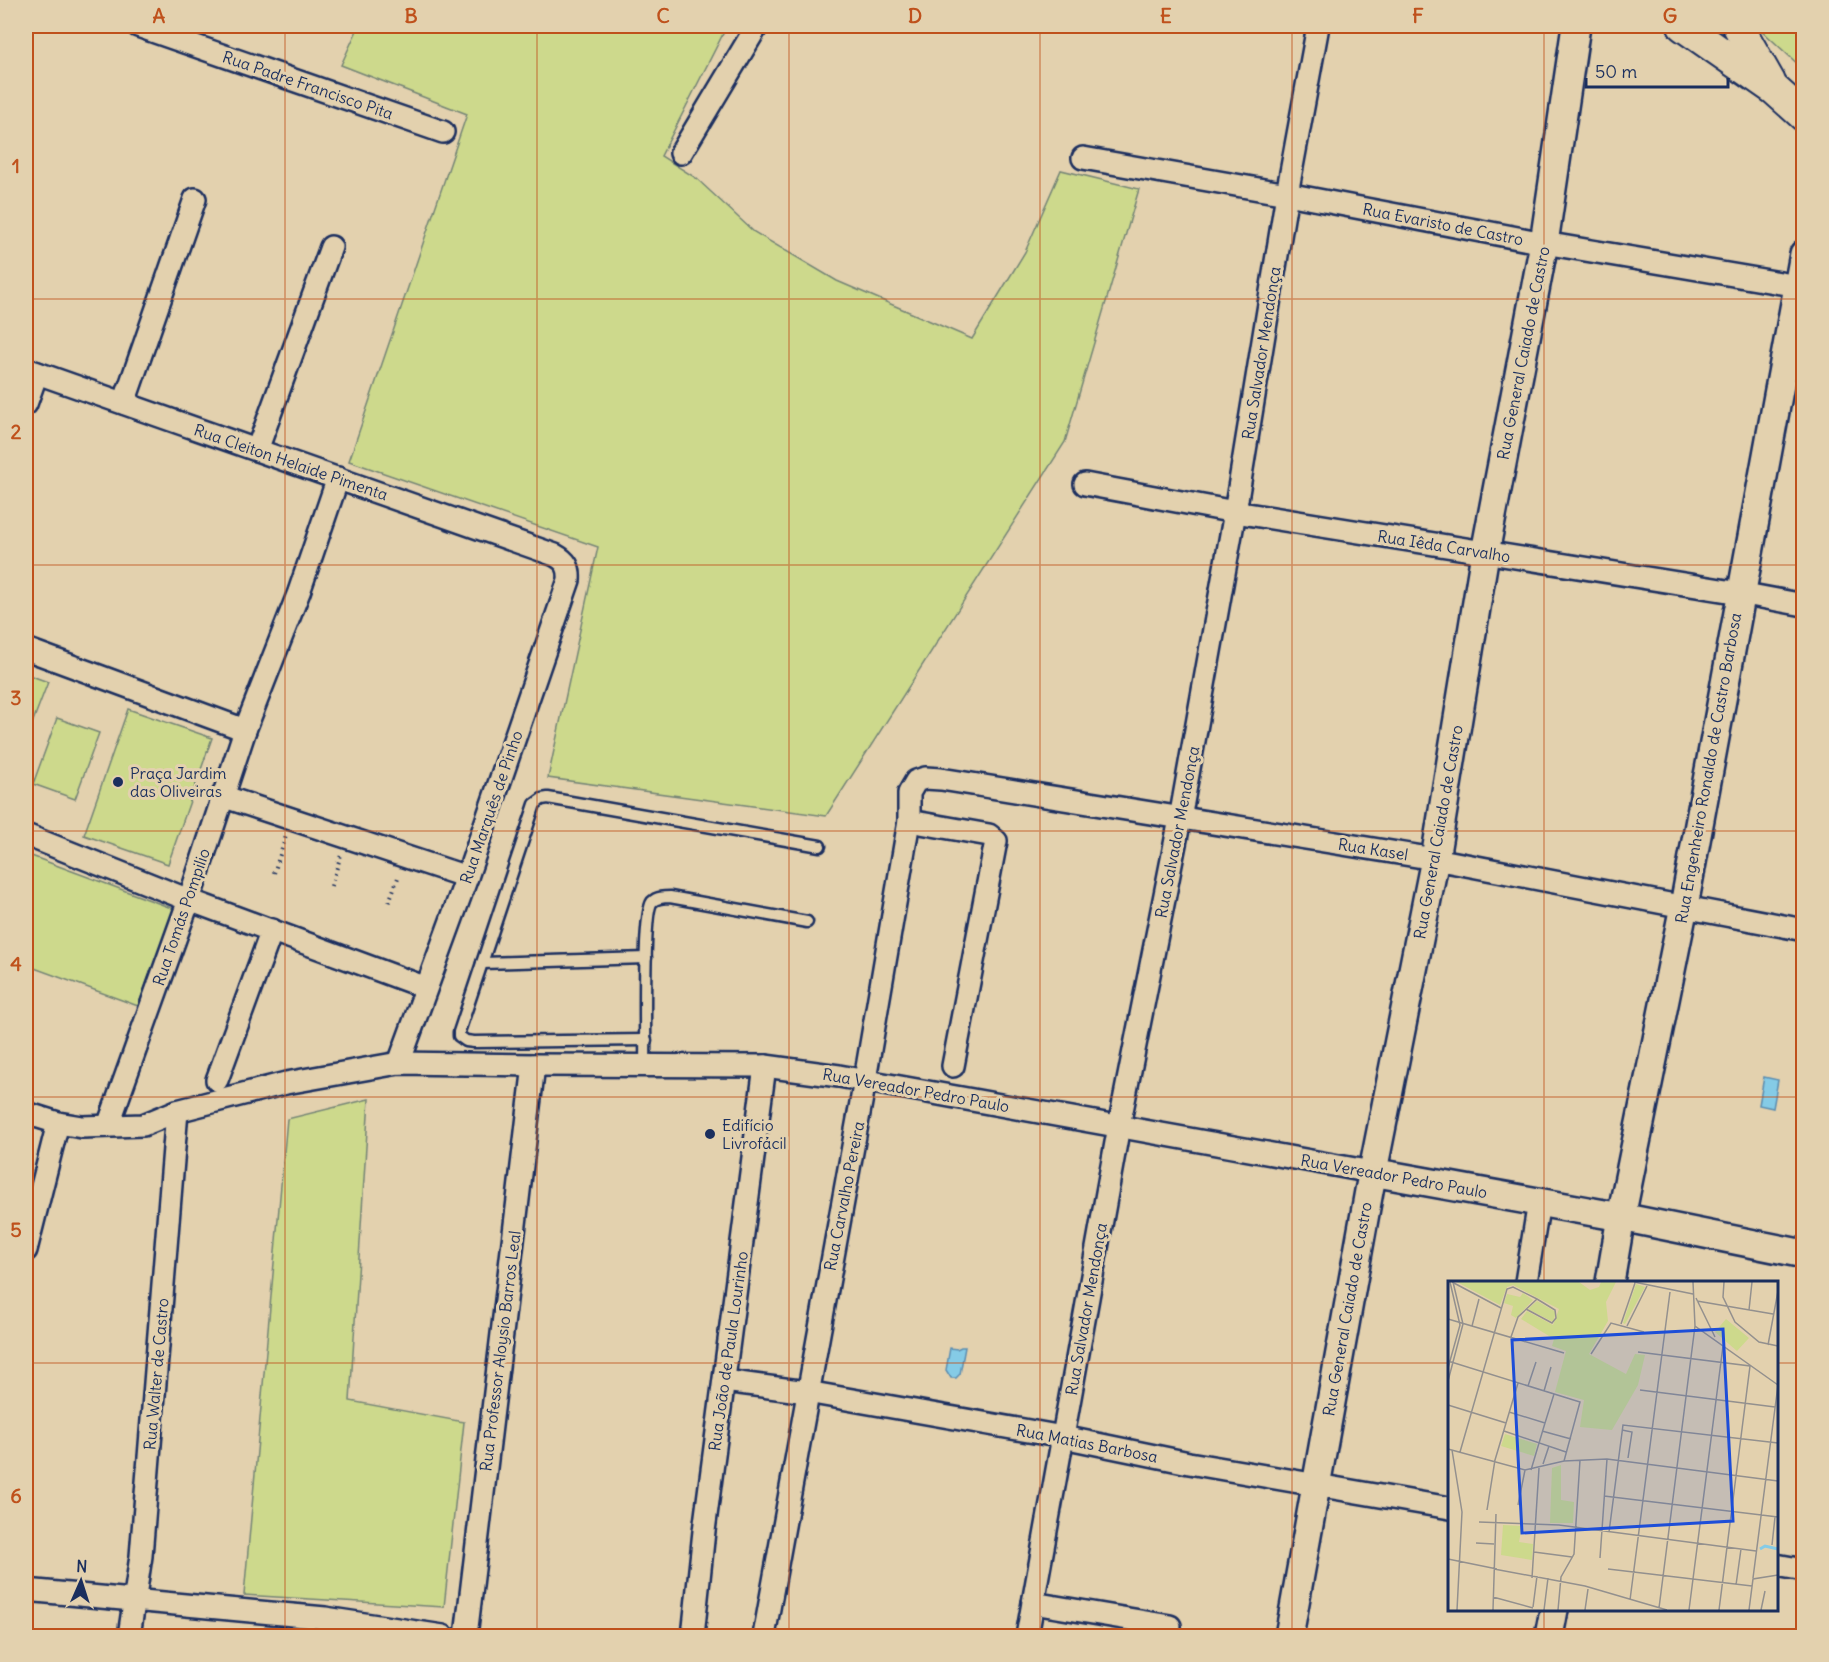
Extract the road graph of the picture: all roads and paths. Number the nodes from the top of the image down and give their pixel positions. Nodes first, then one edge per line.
1 (138, 26) edge
2 (757, 26) edge
3 (1318, 26) edge
4 (1576, 26) edge
5 (1683, 26) edge
6 (1738, 26) edge
7 (1774, 90) junction
8 (1803, 116) edge
9 (443, 132) dead end
10 (681, 153) dead end
11 (1083, 158) dead end
12 (1287, 194) junction
13 (195, 199) dead end
14 (1544, 243) junction
15 (331, 247) dead end
16 (1803, 254) edge
17 (1801, 287) edge
18 (31, 371) edge
19 (124, 403) junction
20 (26, 404) edge
21 (258, 450) junction
22 (338, 478) junction
23 (1086, 484) dead end
24 (1235, 512) junction
25 (1485, 553) junction
26 (555, 555) joint
27 (1740, 593) junction
28 (1803, 605) edge
29 (26, 649) edge
30 (245, 730) junction
31 (941, 779) joint
32 (222, 796) junction
33 (292, 819) junction
34 (1180, 819) junction
35 (909, 821) junction
36 (26, 835) edge
37 (347, 837) junction
38 (820, 846) dead end
39 (406, 857) junction
40 (1435, 859) junction
41 (274, 873) dead end
42 (467, 877) junction
43 (331, 886) dead end
44 (189, 900) junction
45 (389, 902) dead end
46 (1684, 906) junction
47 (807, 922) dead end
48 (272, 930) junction
49 (1803, 930) edge
50 (646, 958) junction
51 (482, 963) junction
52 (416, 984) dead end
53 (646, 1040) junction
54 (399, 1063) junction
55 (534, 1065) junction
56 (765, 1065) junction
57 (645, 1066) junction
58 (953, 1066) dead end
59 (217, 1080) dead end
60 (865, 1081) junction
61 (177, 1112) junction
62 (26, 1113) edge
63 (58, 1123) junction
64 (108, 1126) junction
65 (1119, 1126) junction
66 (1372, 1173) junction
67 (1539, 1202) junction
68 (1621, 1217) junction
69 (26, 1250) edge
70 (1803, 1254) edge
71 (1526, 1281) edge
72 (1610, 1281) edge
73 (724, 1381) junction
74 (807, 1392) junction
75 (1063, 1437) junction
76 (1315, 1485) junction
77 (1448, 1508) edge
78 (1778, 1565) edge
79 (1803, 1570) edge
80 (26, 1590) edge
81 (134, 1601) junction
82 (1033, 1603) junction
83 (1554, 1611) edge
84 (1170, 1626) dead end
85 (129, 1636) edge
86 (443, 1636) edge
87 (466, 1636) edge
88 (693, 1636) edge
89 (764, 1636) edge
90 (1027, 1636) edge
91 (1288, 1636) edge
92 (1549, 1636) edge

1 - 9 street, Rua Padre Francisco Pita
2 - 10 street
3 - 12 street, Rua Salvador Mendonça
4 - 14 street, Rua General Caiado de Castro
5 - 7 main road
6 - 7 main road
7 - 8 main road
11 - 12 street, Rua Evaristo de Castro
12 - 14 street, Rua Evaristo de Castro
12 - 24 street, Rua Salvador Mendonça
13 - 19 street
14 - 17 street, Rua Evaristo de Castro
14 - 25 street, Rua General Caiado de Castro
15 - 21 street
16 - 17 street, Rua Engenheiro Ronaldo de Castro Barbosa
17 - 27 street, Rua Engenheiro Ronaldo de Castro Barbosa
18 - 19 street, Rua Cleiton Helaide Pimenta
18 - 20 street
19 - 21 street, Rua Cleiton Helaide Pimenta
21 - 22 street, Rua Cleiton Helaide Pimenta
22 - 26 street, Rua Cleiton Helaide Pimenta
22 - 30 street, Rua Tomás Pompilio
23 - 24 street, Rua Iêda Carvalho
24 - 25 street, Rua Iêda Carvalho
24 - 34 street, Rua Salvador Mendonça
25 - 27 street, Rua Iêda Carvalho
25 - 40 street, Rua General Caiado de Castro
26 - 42 street, Rua Marquês de Pinho
27 - 28 street, Rua Iêda Carvalho
27 - 46 street, Rua Engenheiro Ronaldo de Castro Barbosa
29 - 30 street
30 - 32 street, Rua Tomás Pompilio
31 - 34 street, Rua Kasel
31 - 35 street, Rua Carvalho Pereira
32 - 33 street
32 - 44 street, Rua Tomás Pompilio
33 - 37 street
33 - 41 path
34 - 40 street, Rua Kasel
34 - 65 street, Rua Salvador Mendonça
35 - 58 street
35 - 60 street, Rua Carvalho Pereira
36 - 44 street
37 - 39 street
37 - 43 path
38 - 51 lane
39 - 42 street
39 - 45 path
40 - 46 street, Rua Kasel
40 - 66 street, Rua General Caiado de Castro
42 - 54 street, Rua Marquês de Pinho
44 - 48 street
44 - 64 street, Rua Tomás Pompilio
46 - 49 street, Rua Kasel
46 - 68 street, Rua Engenheiro Ronaldo de Castro Barbosa
47 - 50 lane
48 - 52 street
48 - 59 street
50 - 51 lane
50 - 53 lane
51 - 53 lane
53 - 57 lane
54 - 55 street, Rua Vereador Pedro Paulo
54 - 61 street, Rua Vereador Pedro Paulo
55 - 57 street, Rua Vereador Pedro Paulo
55 - 87 street, Rua Professor Aloysio Barros Leal
56 - 57 street, Rua Vereador Pedro Paulo
56 - 60 street, Rua Vereador Pedro Paulo
56 - 73 street, Rua João de Paula Lourinho
60 - 65 street, Rua Vereador Pedro Paulo
60 - 74 street, Rua Carvalho Pereira
61 - 64 street, Rua Vereador Pedro Paulo
61 - 81 street, Rua Walter de Castro
62 - 63 street, Rua Vereador Pedro Paulo
63 - 64 street, Rua Vereador Pedro Paulo
63 - 69 street
65 - 66 street, Rua Vereador Pedro Paulo
65 - 75 street, Rua Salvador Mendonça
66 - 67 street, Rua Vereador Pedro Paulo
66 - 76 street, Rua General Caiado de Castro
67 - 68 street, Rua Vereador Pedro Paulo
67 - 71 street
68 - 70 street, Rua Vereador Pedro Paulo
68 - 72 street, Rua Engenheiro Ronaldo de Castro Barbosa
73 - 74 street, Rua Matias Barbosa
73 - 88 street, Rua João de Paula Lourinho
74 - 75 street, Rua Matias Barbosa
74 - 89 street, Rua Carvalho Pereira
75 - 76 street, Rua Matias Barbosa
75 - 82 street, Rua Salvador Mendonça
76 - 77 street, Rua Matias Barbosa
76 - 91 street, Rua General Caiado de Castro
78 - 79 street
80 - 81 street
81 - 85 street, Rua Walter de Castro
81 - 86 street
82 - 84 street
82 - 90 street, Rua Salvador Mendonça
83 - 92 street

